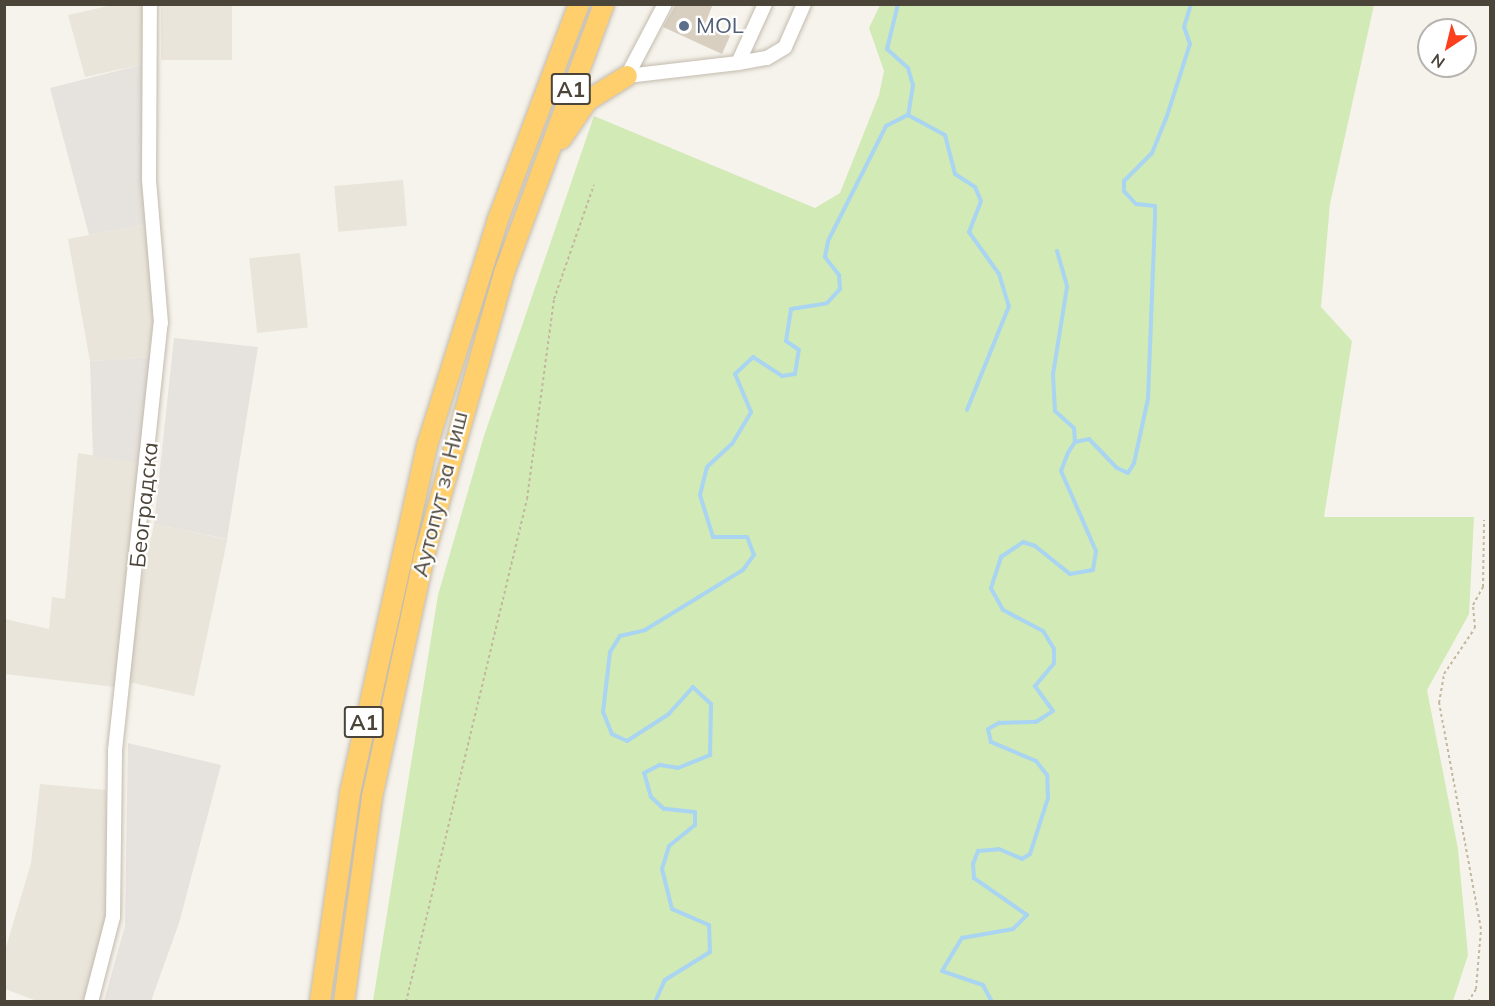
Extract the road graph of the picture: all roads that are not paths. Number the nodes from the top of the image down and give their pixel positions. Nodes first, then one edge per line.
1 (150, 4) edge
2 (579, 4) edge
3 (604, 4) edge
4 (665, 4) edge
5 (765, 4) edge
6 (804, 4) edge
7 (738, 63) junction
8 (627, 75) junction
9 (539, 174) junction
10 (91, 1002) edge
11 (320, 1002) edge
12 (344, 1002) edge

1 - 10 street, Београдска
2 - 11 highway, Аутопут за Ниш / A1
3 - 9 highway, Аутопут за Ниш / A1
4 - 8 street
5 - 7 street
6 - 7 street
7 - 8 street
8 - 9 highway
9 - 12 highway, Аутопут за Ниш / A1

